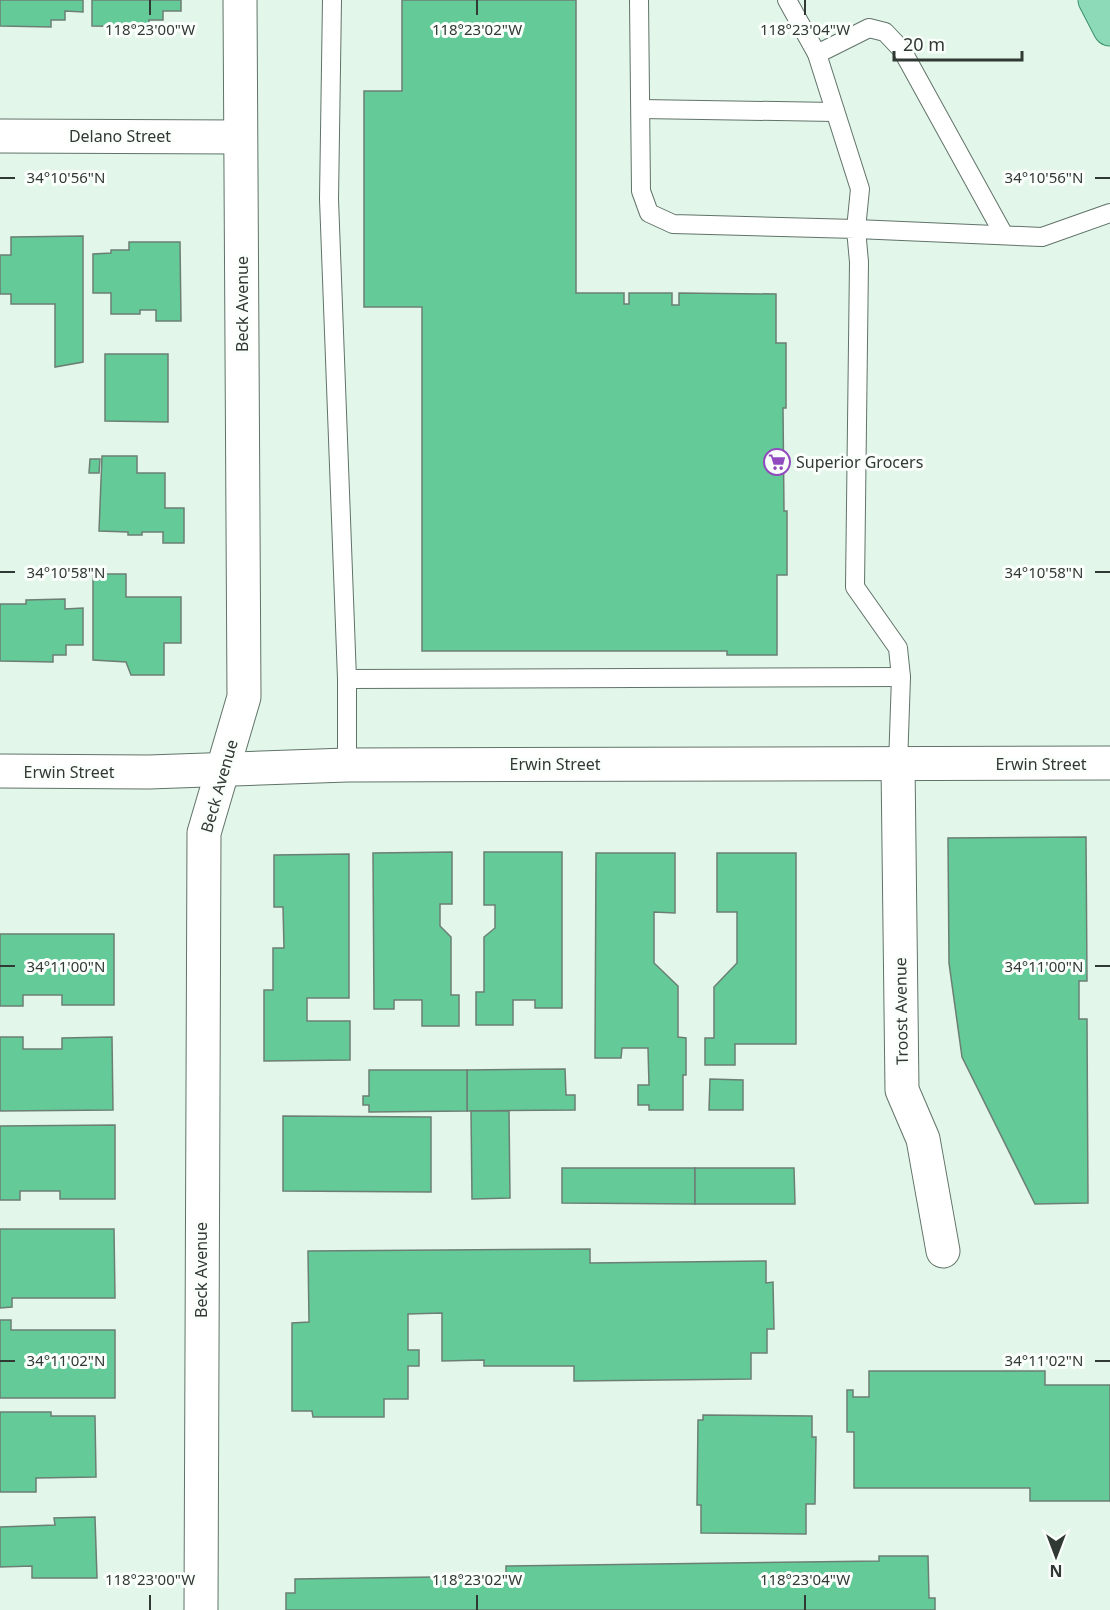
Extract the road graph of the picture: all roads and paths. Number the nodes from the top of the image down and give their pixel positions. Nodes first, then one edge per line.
1 (240, 0) edge
2 (332, 0) edge
3 (639, 0) edge
4 (787, 0) edge
5 (1095, 0) edge
6 (1110, 29) edge
7 (817, 54) junction
8 (641, 109) junction
9 (835, 112) junction
10 (0, 136) edge
11 (240, 137) junction
12 (1110, 213) edge
13 (856, 229) junction
14 (1004, 235) junction
15 (901, 677) junction
16 (347, 679) junction
17 (1110, 763) edge
18 (347, 765) junction
19 (898, 765) junction
20 (224, 770) junction
21 (0, 771) edge
22 (943, 1251) dead end
23 (201, 1610) edge

1 - 11 street, Beck Avenue
2 - 16 lane
3 - 8 lane
4 - 7 lane
5 - 6 main road
7 - 9 lane
7 - 14 lane
8 - 9 lane
8 - 13 lane
9 - 13 lane
10 - 11 street, Delano Street
11 - 20 street, Beck Avenue
12 - 14 lane
13 - 14 lane
13 - 15 lane
15 - 16 lane
15 - 19 lane
16 - 18 lane
17 - 19 street, Erwin Street
18 - 19 street, Erwin Street
18 - 20 street, Erwin Street
19 - 22 street, Troost Avenue
20 - 21 street, Erwin Street
20 - 23 street, Beck Avenue

